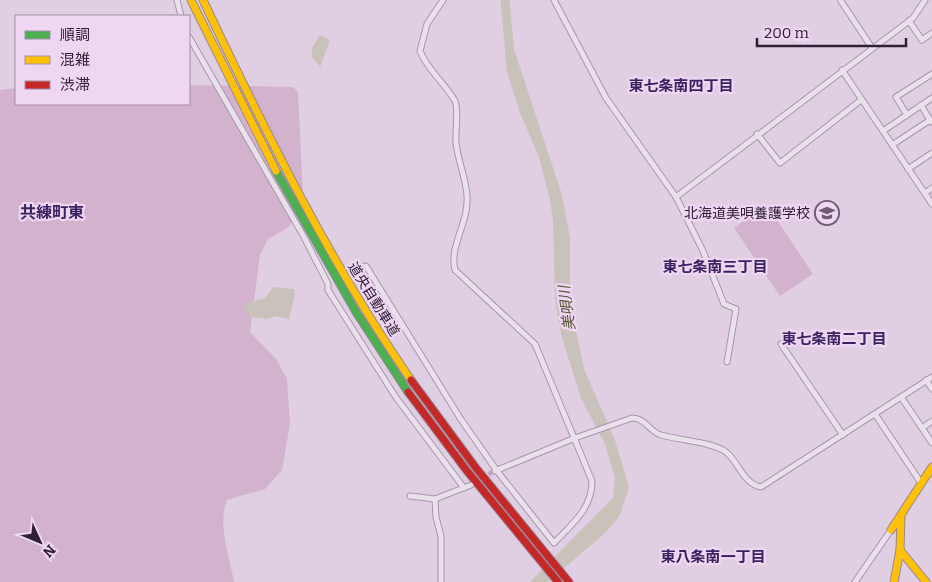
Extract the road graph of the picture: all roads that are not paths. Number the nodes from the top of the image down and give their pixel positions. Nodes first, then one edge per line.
1 (177, 0) edge
2 (192, 0) edge
3 (203, 0) edge
4 (443, 0) edge
5 (554, 0) edge
6 (925, 0) edge
7 (841, 1) edge
8 (181, 15) edge
9 (909, 21) junction
10 (932, 33) edge
11 (190, 39) edge
12 (872, 48) junction
13 (842, 70) junction
14 (932, 74) edge
15 (932, 98) edge
16 (861, 100) junction
17 (920, 105) junction
18 (907, 115) junction
19 (931, 121) edge
20 (883, 132) junction
21 (757, 134) junction
22 (892, 145) junction
23 (932, 153) edge
24 (908, 169) junction
25 (932, 188) edge
26 (925, 194) junction
27 (676, 197) junction
28 (932, 204) edge
29 (356, 268) dead end
30 (781, 344) dead end
31 (727, 362) dead end
32 (932, 376) edge
33 (926, 380) junction
34 (932, 389) edge
35 (901, 397) junction
36 (875, 414) junction
37 (932, 421) edge
38 (922, 428) junction
39 (842, 436) junction
40 (575, 438) junction
41 (932, 443) edge
42 (932, 466) edge
43 (495, 471) junction
44 (921, 482) junction
45 (471, 485) dead end
46 (464, 488) junction
47 (410, 496) dead end
48 (435, 499) junction
49 (901, 516) junction
50 (891, 530) joint
51 (900, 550) junction
52 (441, 582) edge
53 (558, 582) edge
54 (569, 582) edge
55 (855, 582) edge
56 (894, 582) edge
57 (926, 582) edge

1 - 8 street
2 - 53 main road, 道央自動車道
3 - 54 main road, 道央自動車道
4 - 40 street
5 - 27 street
6 - 9 street
7 - 12 street
9 - 10 street
9 - 12 street
11 - 46 street
12 - 13 street
13 - 16 street
13 - 21 street
14 - 18 street
15 - 17 street
16 - 20 street
16 - 21 street
17 - 18 street
17 - 19 street
18 - 20 street
19 - 22 street
20 - 22 street
21 - 27 street
22 - 24 street
23 - 24 street
24 - 26 street
25 - 26 street
26 - 28 street
27 - 31 street
29 - 43 street
30 - 39 street
32 - 33 street
33 - 34 street
33 - 35 street
35 - 36 street
35 - 38 street
36 - 39 street
36 - 44 street
37 - 38 street
38 - 41 street
39 - 40 street
40 - 43 street
40 - 43 street
42 - 44 main road
44 - 49 main road
45 - 46 street
46 - 48 street
47 - 48 street
48 - 52 street
49 - 50 main road
49 - 51 main road
50 - 55 street
51 - 56 main road
51 - 57 main road

